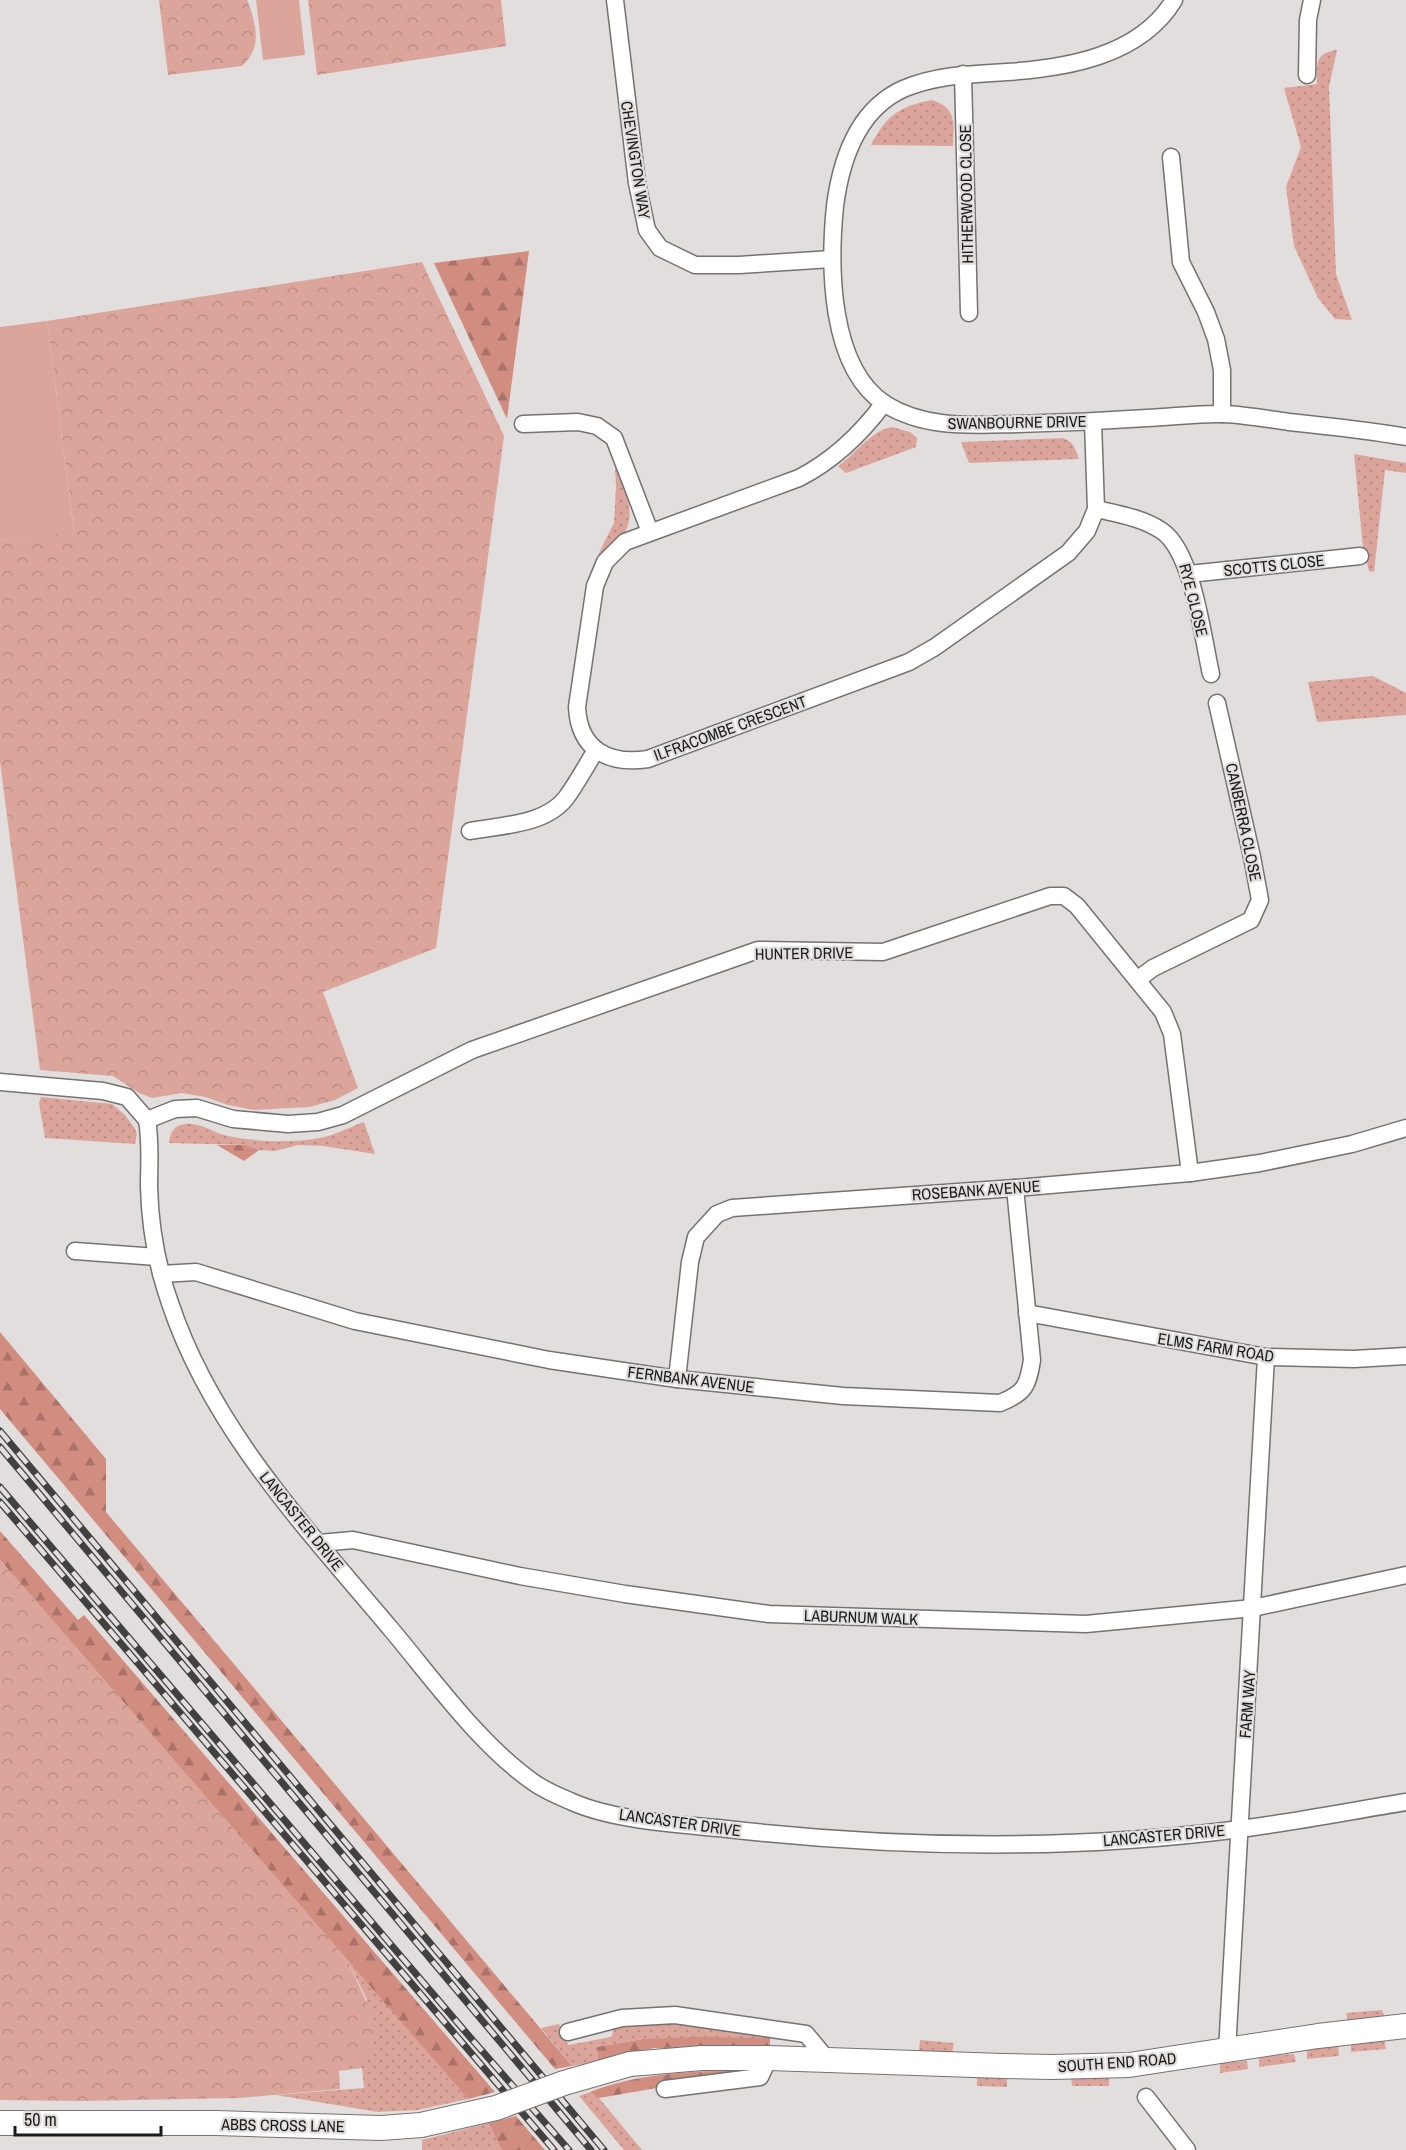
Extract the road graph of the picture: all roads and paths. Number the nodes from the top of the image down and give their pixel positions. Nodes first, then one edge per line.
1 (615, 0) edge
2 (1174, 0) edge
3 (1312, 0) edge
4 (963, 74) junction
5 (1307, 75) dead end
6 (1171, 157) dead end
7 (832, 259) junction
8 (969, 313) dead end
9 (884, 403) junction
10 (1222, 414) junction
11 (1093, 422) junction
12 (523, 424) dead end
13 (1406, 437) edge
14 (1096, 509) junction
15 (650, 532) junction
16 (1360, 556) dead end
17 (1189, 573) junction
18 (1211, 674) dead end
19 (1217, 703) dead end
20 (596, 750) junction
21 (470, 831) dead end
22 (1137, 980) junction
23 (0, 1082) edge
24 (147, 1120) junction
25 (1406, 1128) edge
26 (1190, 1173) junction
27 (1015, 1188) junction
28 (75, 1251) dead end
29 (157, 1257) junction
30 (161, 1274) junction
31 (1027, 1313) junction
32 (1406, 1356) edge
33 (1266, 1357) junction
34 (677, 1379) junction
35 (319, 1544) junction
36 (1406, 1575) edge
37 (1253, 1608) junction
38 (1406, 1802) edge
39 (1239, 1829) junction
40 (1406, 2026) edge
41 (568, 2032) dead end
42 (1227, 2051) junction
43 (769, 2058) junction
44 (826, 2058) junction
45 (630, 2064) joint
46 (665, 2090) dead end
47 (1146, 2097) dead end
48 (0, 2123) edge
49 (1186, 2150) edge

1 - 7 street, CHEVINGTON WAY
2 - 4 street, SWANBOURNE DRIVE
3 - 5 street
4 - 7 street, SWANBOURNE DRIVE
4 - 8 street, HITHERWOOD CLOSE
6 - 10 street
7 - 9 street, SWANBOURNE DRIVE
9 - 11 street, SWANBOURNE DRIVE
9 - 15 street
10 - 11 street, SWANBOURNE DRIVE
10 - 13 street, SWANBOURNE DRIVE
11 - 14 street, ILFRACOMBE CRESCENT
12 - 15 street
14 - 17 street, RYE CLOSE
14 - 20 street, ILFRACOMBE CRESCENT
15 - 20 street
16 - 17 street, SCOTTS CLOSE
17 - 18 street, RYE CLOSE
19 - 22 street, CANBERRA CLOSE
20 - 21 street
22 - 24 street, HUNTER DRIVE
22 - 26 street, HUNTER DRIVE
23 - 24 street
24 - 29 street, LANCASTER DRIVE
25 - 26 street, ROSEBANK AVENUE
26 - 27 street, ROSEBANK AVENUE
27 - 31 street, FERNBANK AVENUE
27 - 34 street, ROSEBANK AVENUE
28 - 29 street
29 - 30 street, LANCASTER DRIVE
30 - 34 street, FERNBANK AVENUE
30 - 35 street, LANCASTER DRIVE
31 - 33 street, ELMS FARM ROAD
31 - 34 street, FERNBANK AVENUE
32 - 33 street, ELMS FARM ROAD
33 - 37 street, FARM WAY
35 - 37 street, LABURNUM WALK
35 - 39 street, LANCASTER DRIVE
36 - 37 street, LABURNUM WALK
37 - 39 street, FARM WAY
38 - 39 street, LANCASTER DRIVE
39 - 42 street, FARM WAY
40 - 42 street, SOUTH END ROAD
41 - 44 street
42 - 44 street, SOUTH END ROAD
43 - 44 street, SOUTH END ROAD
43 - 45 street, SOUTH END ROAD
43 - 46 street
45 - 48 street, ABBS CROSS LANE, bridge
47 - 49 street

